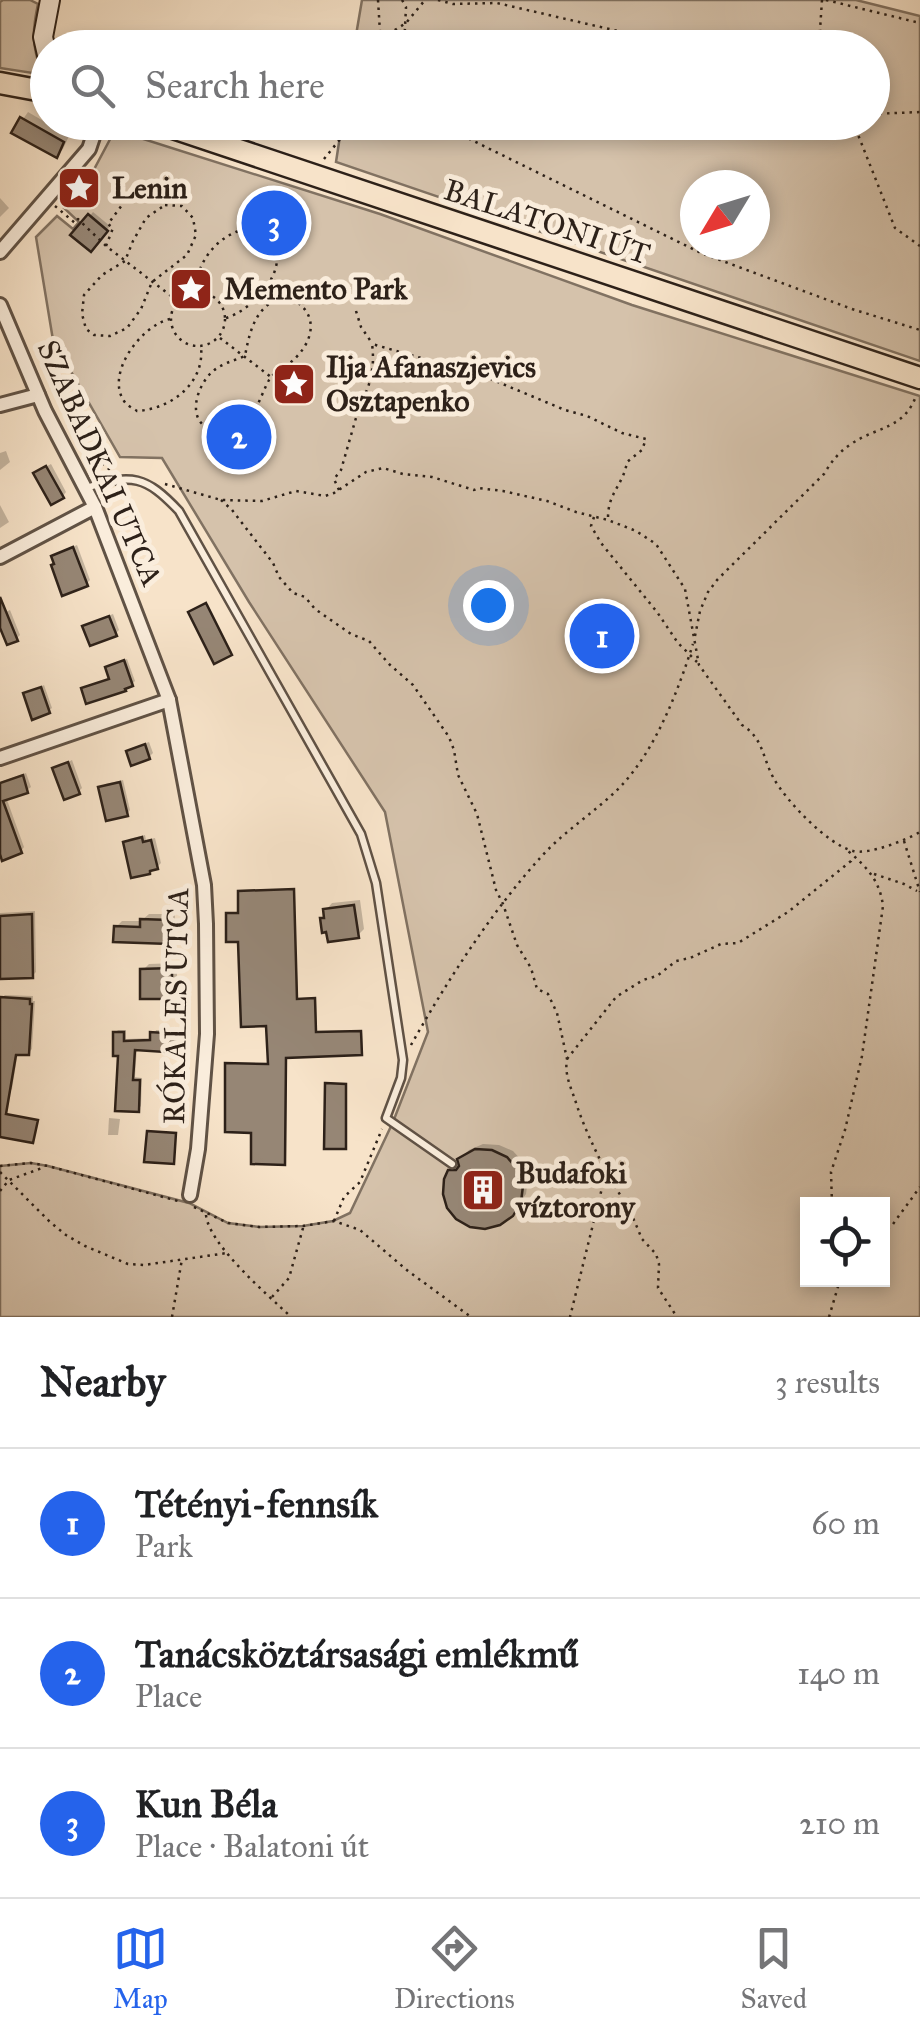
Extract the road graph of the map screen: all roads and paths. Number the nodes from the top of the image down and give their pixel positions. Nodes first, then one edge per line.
1 (50, 0) edge
2 (378, 0) edge
3 (402, 0) edge
4 (425, 0) edge
5 (438, 0) edge
6 (824, 0) edge
7 (406, 23) junction
8 (920, 24) edge
9 (45, 30) edge
10 (381, 30) edge
11 (395, 30) edge
12 (405, 30) edge
13 (612, 30) edge
14 (820, 30) edge
15 (0, 83) edge
16 (30, 89) edge
17 (920, 112) edge
18 (890, 113) edge
19 (93, 140) edge
20 (209, 140) edge
21 (342, 140) edge
22 (471, 140) edge
23 (860, 140) edge
24 (326, 160) dead end
25 (47, 198) junction
26 (122, 206) dead end
27 (106, 246) junction
28 (920, 246) edge
29 (0, 252) edge
30 (125, 261) junction
31 (152, 282) junction
32 (195, 290) junction
33 (176, 300) junction
34 (0, 305) edge
35 (356, 311) dead end
36 (226, 318) junction
37 (170, 319) junction
38 (920, 330) edge
39 (219, 337) junction
40 (372, 344) junction
41 (200, 346) junction
42 (245, 356) junction
43 (270, 376) junction
44 (920, 378) edge
45 (920, 388) edge
46 (38, 396) junction
47 (0, 405) edge
48 (310, 406) dead end
49 (90, 461) dead end
50 (120, 478) junction
51 (154, 486) junction
52 (86, 488) junction
53 (339, 490) junction
54 (221, 500) junction
55 (95, 507) junction
56 (595, 516) junction
57 (608, 520) junction
58 (0, 557) edge
59 (695, 638) junction
60 (690, 654) junction
61 (699, 665) junction
62 (169, 700) junction
63 (0, 758) edge
64 (920, 832) edge
65 (904, 840) junction
66 (839, 845) junction
67 (852, 854) junction
68 (872, 874) junction
69 (920, 892) edge
70 (504, 904) junction
71 (567, 1059) junction
72 (403, 1060) junction
73 (386, 1118) junction
74 (452, 1164) dead end
75 (0, 1166) edge
76 (48, 1166) junction
77 (0, 1172) edge
78 (606, 1172) junction
79 (9, 1180) junction
80 (920, 1187) edge
81 (0, 1192) edge
82 (190, 1196) dead end
83 (832, 1197) edge
84 (206, 1213) junction
85 (334, 1221) junction
86 (304, 1226) junction
87 (890, 1227) edge
88 (227, 1253) junction
89 (182, 1258) junction
90 (838, 1287) edge
91 (271, 1298) junction
92 (172, 1317) edge
93 (291, 1317) edge
94 (471, 1317) edge
95 (570, 1317) edge
96 (677, 1317) edge
97 (829, 1317) edge

1 - 9 street
2 - 10 path
3 - 7 path
4 - 7 path
5 - 13 path
6 - 8 path
6 - 14 path
7 - 11 path
7 - 12 path
15 - 16 main road
17 - 18 path
19 - 25 street
20 - 44 main road, BALATONI ÚT
21 - 24 path
22 - 38 path
23 - 28 path
25 - 27 path
25 - 29 street
26 - 27 path
27 - 30 path
30 - 31 path
30 - 31 path
30 - 31 path
31 - 33 path
32 - 33 path
32 - 36 path
32 - 36 path
33 - 37 path
34 - 46 street, SZABADKAI UTCA
35 - 40 path
36 - 39 path
37 - 41 path
37 - 41 path
39 - 41 path
39 - 42 path
40 - 53 path
40 - 57 path
42 - 43 path
42 - 43 path
42 - 43 path
43 - 48 path
45 - 59 path
46 - 47 street
46 - 52 street, SZABADKAI UTCA
49 - 50 path
50 - 51 lane
50 - 52 lane
51 - 54 path
51 - 72 lane
52 - 55 street, SZABADKAI UTCA
53 - 54 path
53 - 56 path
54 - 70 path
55 - 58 street
55 - 62 street, SZABADKAI UTCA
56 - 57 path
56 - 60 path
57 - 59 path
59 - 60 path
59 - 61 path
60 - 61 path
60 - 70 path
61 - 66 path
62 - 63 street
62 - 82 street, RÓKALES UTCA
64 - 65 path
65 - 66 path
65 - 69 path
66 - 67 path
67 - 68 path
67 - 71 path
68 - 69 path
68 - 83 path
70 - 71 path
70 - 72 path
71 - 78 path
72 - 73 lane
73 - 74 lane
73 - 85 path
75 - 76 path
76 - 79 path
76 - 84 path
77 - 79 path
78 - 95 path
78 - 96 path
79 - 81 path
79 - 89 path
80 - 87 path
84 - 86 path
84 - 88 path
85 - 86 path
85 - 94 path
86 - 91 path
88 - 89 path
88 - 91 path
89 - 92 path
90 - 97 path
91 - 93 path

